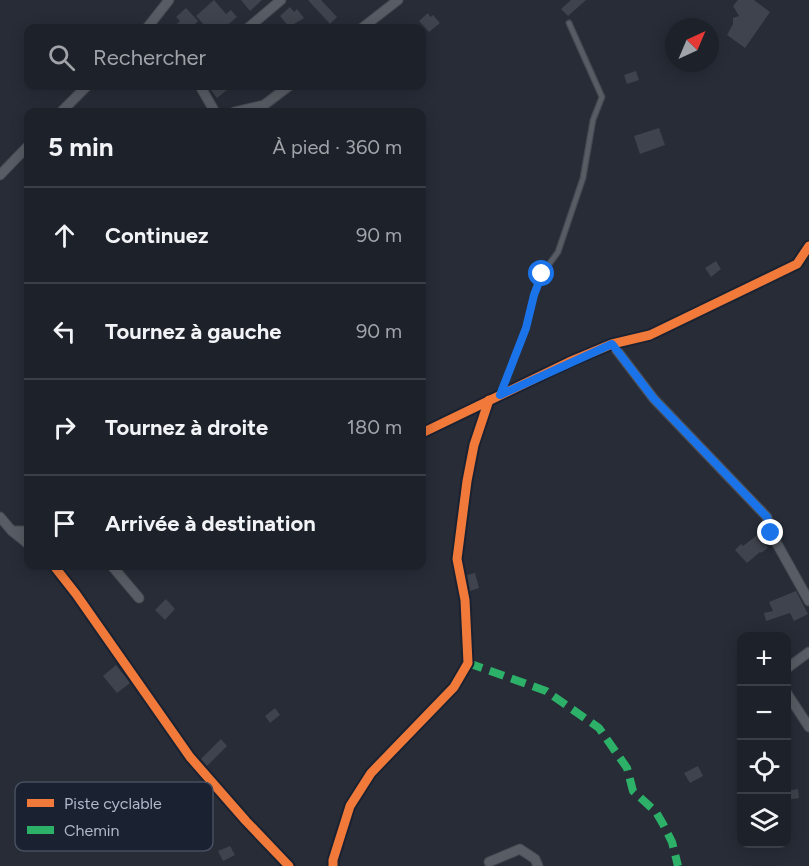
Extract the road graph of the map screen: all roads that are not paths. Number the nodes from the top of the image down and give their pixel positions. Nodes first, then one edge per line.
1 (169, 0) edge
2 (281, 0) edge
3 (398, 0) edge
4 (569, 23) dead end
5 (150, 24) edge
6 (253, 24) edge
7 (367, 24) edge
8 (83, 90) edge
9 (202, 90) edge
10 (284, 90) edge
11 (65, 108) edge
12 (210, 108) edge
13 (251, 108) edge
14 (24, 150) edge
15 (0, 175) edge
16 (809, 246) edge
17 (809, 258) edge
18 (797, 264) junction
19 (612, 344) junction
20 (500, 395) junction
21 (489, 400) junction
22 (426, 431) edge
23 (0, 517) edge
24 (12, 531) junction
25 (24, 531) edge
26 (24, 541) edge
27 (57, 570) edge
28 (115, 570) edge
29 (139, 598) dead end
30 (809, 601) edge
31 (809, 652) edge
32 (791, 665) edge
33 (791, 700) edge
34 (809, 728) edge
35 (211, 782) edge
36 (213, 784) edge
37 (489, 862) dead end
38 (289, 866) edge
39 (333, 866) edge
40 (538, 866) edge

1 - 5 street
2 - 6 street
3 - 7 street
4 - 20 lane
8 - 11 street
9 - 12 street
10 - 13 street
14 - 15 street
16 - 18 street
17 - 18 street
18 - 19 street
19 - 20 street
19 - 30 street
20 - 21 street
21 - 22 street
21 - 39 street
23 - 24 street
24 - 25 street
24 - 26 street
27 - 35 street
28 - 29 street
31 - 32 street
33 - 34 street
36 - 38 street
37 - 40 street

